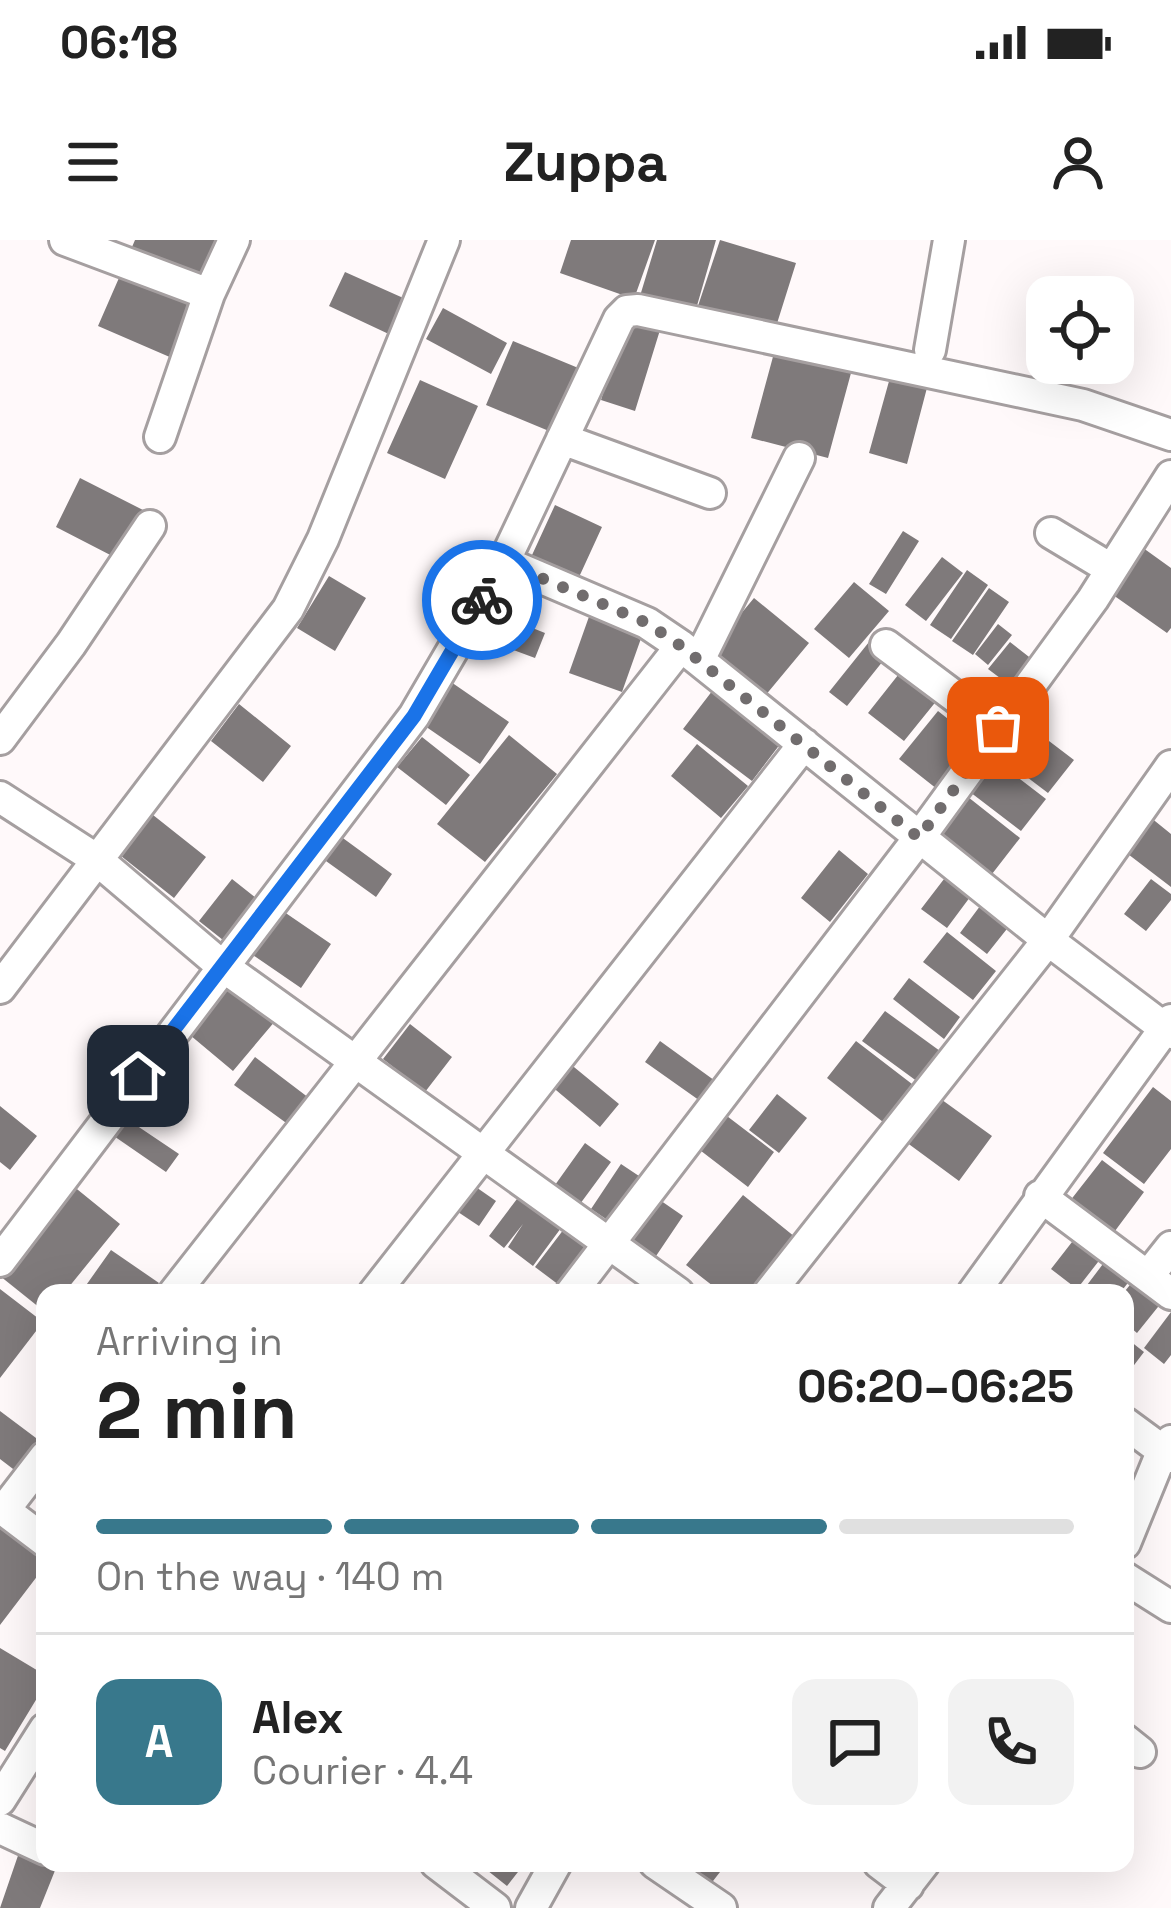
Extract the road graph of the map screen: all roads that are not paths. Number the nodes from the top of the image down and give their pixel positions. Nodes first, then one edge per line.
1 (65, 240) edge
2 (234, 240) edge
3 (444, 240) edge
4 (949, 240) edge
5 (209, 294) junction
6 (930, 350) dead end
7 (1171, 435) edge
8 (160, 437) dead end
9 (562, 439) junction
10 (799, 458) dead end
11 (1171, 476) edge
12 (710, 493) dead end
13 (150, 526) dead end
14 (1051, 533) dead end
15 (504, 562) junction
16 (1111, 569) junction
17 (886, 645) dead end
18 (690, 653) junction
19 (998, 728) junction
20 (0, 739) edge
21 (804, 744) junction
22 (1171, 766) edge
23 (0, 797) edge
24 (919, 838) junction
25 (96, 859) junction
26 (1048, 940) junction
27 (221, 965) junction
28 (0, 988) edge
29 (1169, 1027) edge
30 (356, 1061) junction
31 (484, 1152) junction
32 (1040, 1196) junction
33 (609, 1243) junction
34 (1171, 1247) edge
35 (0, 1261) edge
36 (181, 1284) edge
37 (381, 1284) edge
38 (579, 1284) edge
39 (666, 1284) edge
40 (776, 1284) edge
41 (979, 1284) edge
42 (1159, 1285) edge
43 (1134, 1429) edge
44 (1168, 1450) edge
45 (36, 1468) edge
46 (2, 1508) edge
47 (1134, 1524) edge
48 (36, 1534) edge
49 (1134, 1584) edge
50 (1171, 1607) edge
51 (36, 1743) edge
52 (0, 1800) edge
53 (0, 1828) edge
54 (36, 1845) edge
55 (448, 1872) edge
56 (551, 1872) edge
57 (668, 1872) edge
58 (495, 1908) edge
59 (531, 1908) edge
60 (721, 1908) edge

1 - 5 street
2 - 5 street
3 - 25 street
4 - 6 street
5 - 8 street
7 - 9 street
9 - 12 street
9 - 15 street
10 - 18 street
11 - 16 street
13 - 20 street
14 - 16 street
15 - 18 street
15 - 27 street
16 - 19 street
17 - 19 street
18 - 21 street
18 - 30 street
19 - 24 street
21 - 24 street
21 - 31 street
22 - 26 street
23 - 25 street
24 - 26 street
24 - 33 street
25 - 27 street
25 - 28 street
26 - 29 street
26 - 40 street
27 - 30 street
27 - 35 street
29 - 32 street
30 - 31 street
30 - 36 street
31 - 33 street
31 - 37 street
32 - 41 street
32 - 42 street
33 - 38 street
33 - 39 street
34 - 42 street
43 - 44 street
44 - 47 street
45 - 46 street
46 - 48 street
49 - 50 street
51 - 52 street
53 - 54 street
55 - 58 street
56 - 59 street
57 - 60 street

